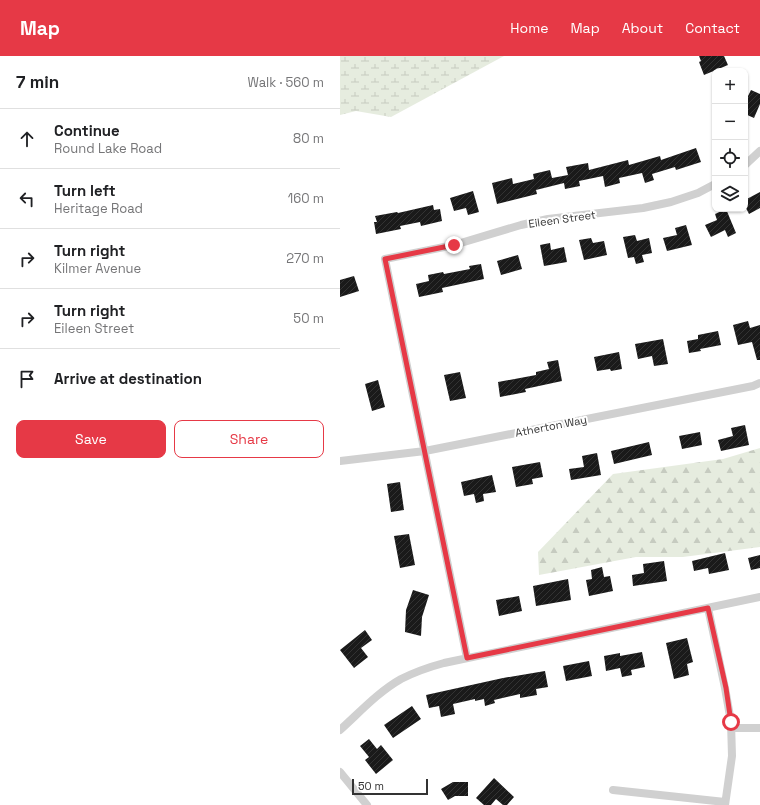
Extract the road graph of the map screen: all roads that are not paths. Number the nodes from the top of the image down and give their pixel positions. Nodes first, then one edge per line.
1 (760, 151) edge
2 (748, 162) edge
3 (712, 186) edge
4 (760, 383) edge
5 (425, 451) junction
6 (340, 461) edge
7 (760, 598) edge
8 (708, 608) junction
9 (467, 658) junction
10 (732, 728) junction
11 (760, 728) edge
12 (340, 730) edge
13 (340, 772) edge
14 (613, 790) dead end
15 (725, 804) edge
16 (367, 805) edge

1 - 2 street
3 - 5 street, Eileen Street
4 - 5 street, Atherton Way
5 - 6 street, Atherton Way
5 - 9 street
7 - 8 street
8 - 9 street
8 - 10 street
9 - 12 street
10 - 11 street
10 - 15 street
13 - 16 street
14 - 15 street

